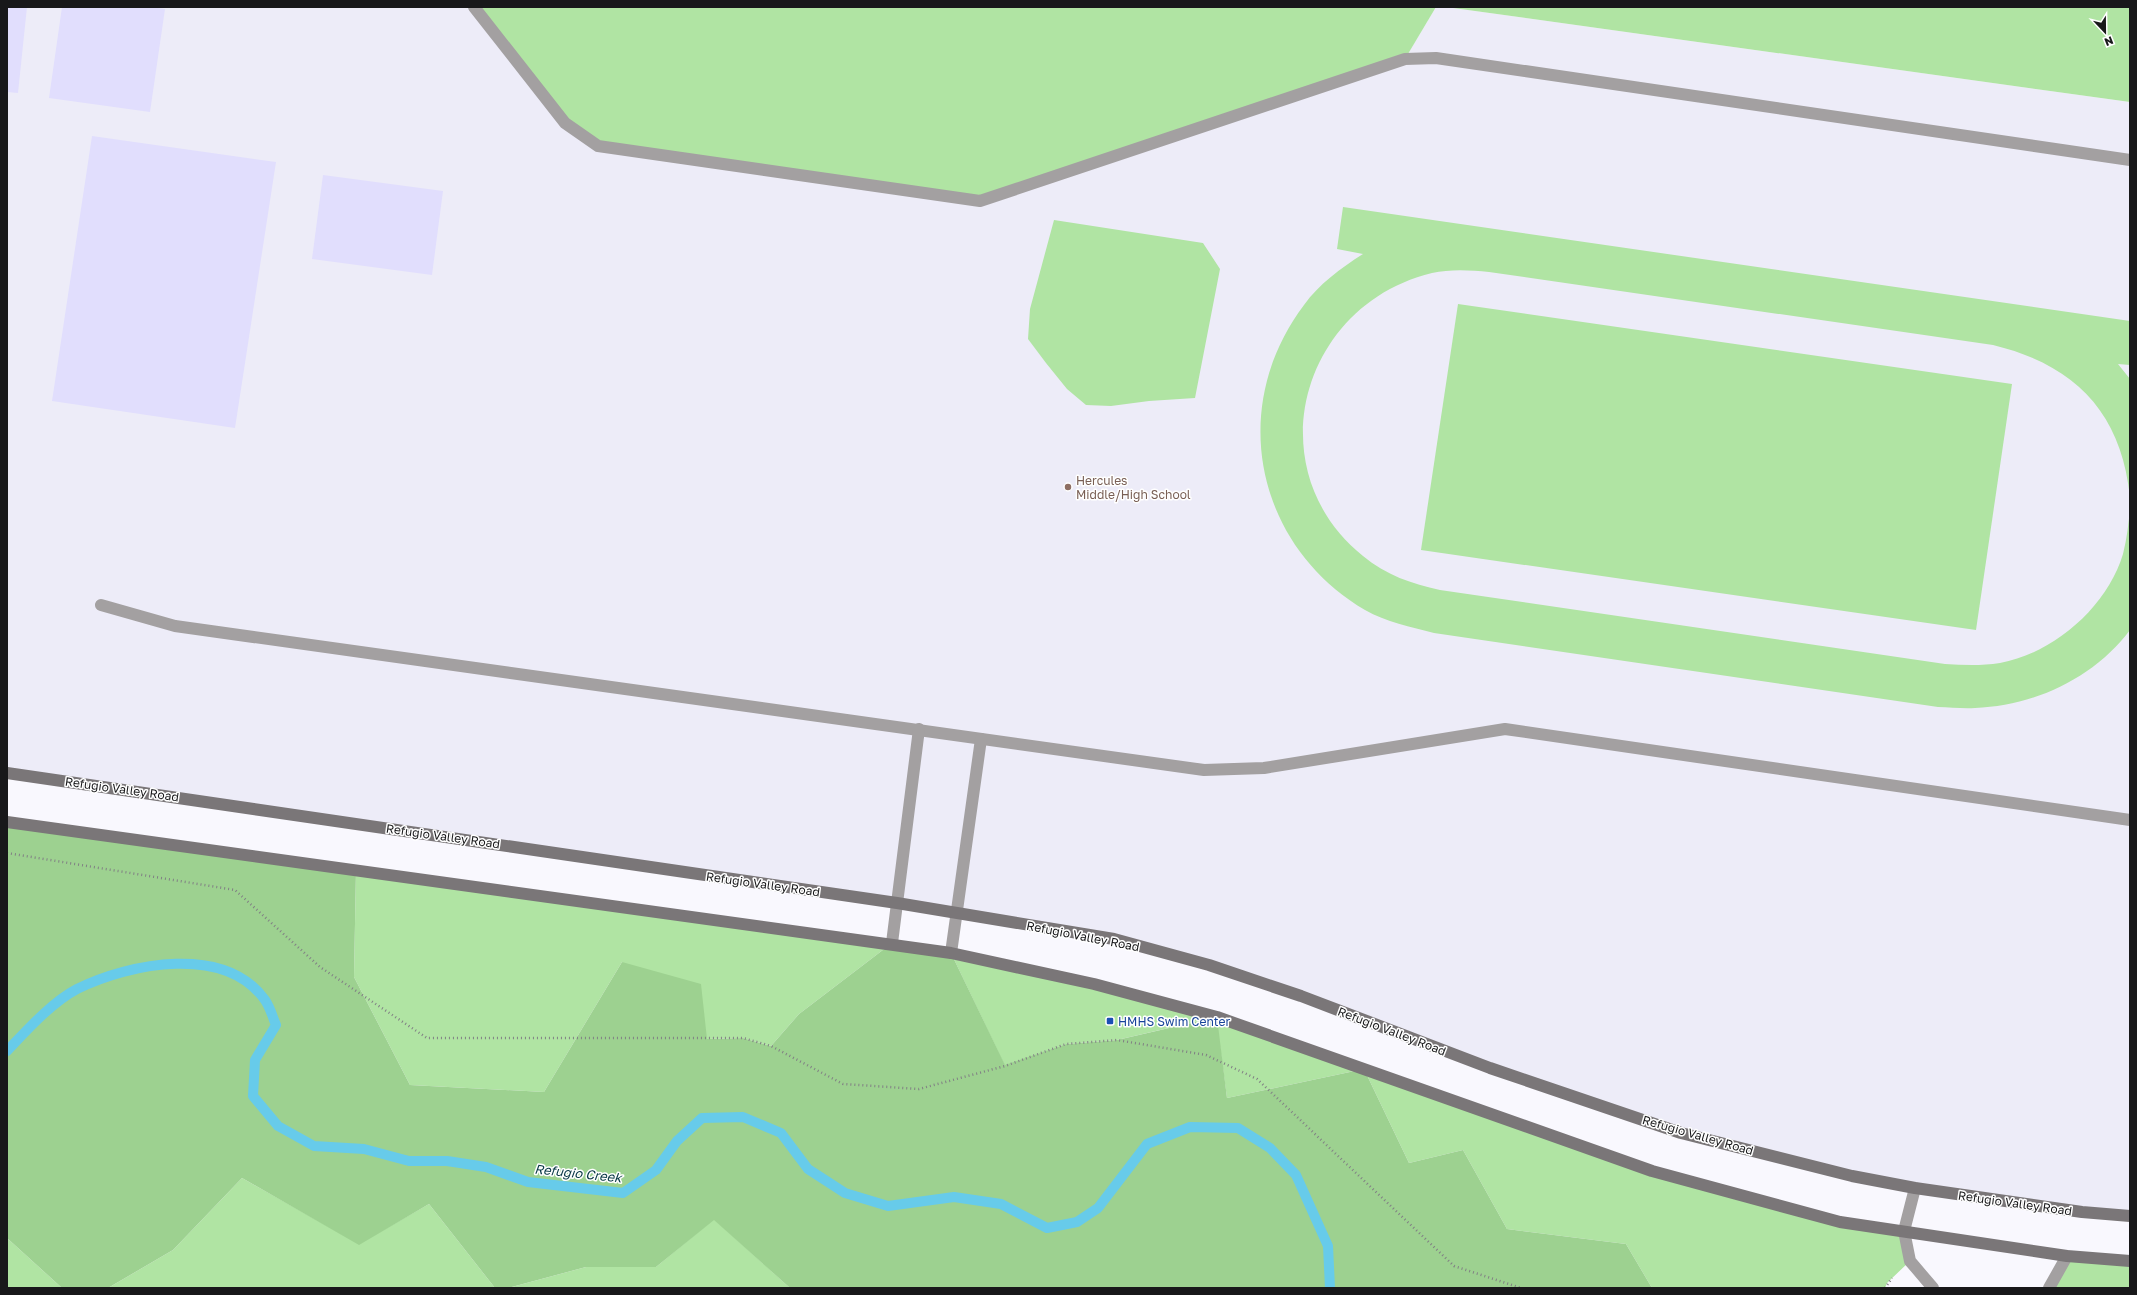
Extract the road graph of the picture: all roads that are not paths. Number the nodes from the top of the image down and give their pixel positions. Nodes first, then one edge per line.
1 (474, 7) edge
2 (2130, 160) edge
3 (101, 605) dead end
4 (919, 729) junction
5 (981, 739) junction
6 (7, 773) edge
7 (2130, 820) edge
8 (7, 822) edge
9 (897, 903) junction
10 (957, 913) junction
11 (892, 943) junction
12 (951, 953) junction
13 (1915, 1188) junction
14 (2130, 1216) edge
15 (1904, 1231) junction
16 (2067, 1256) junction
17 (2130, 1261) edge
18 (1933, 1288) edge
19 (2049, 1288) edge

1 - 2 lane
3 - 4 lane
4 - 5 lane
4 - 9 lane
5 - 7 lane
5 - 10 lane
6 - 9 street, Refugio Valley Road
8 - 11 street
9 - 10 street, Refugio Valley Road
9 - 11 lane
10 - 12 lane
10 - 13 street, Refugio Valley Road
11 - 12 street
12 - 15 street
13 - 14 street, Refugio Valley Road
13 - 15 lane
15 - 16 street
15 - 18 lane
16 - 17 street
16 - 19 lane

